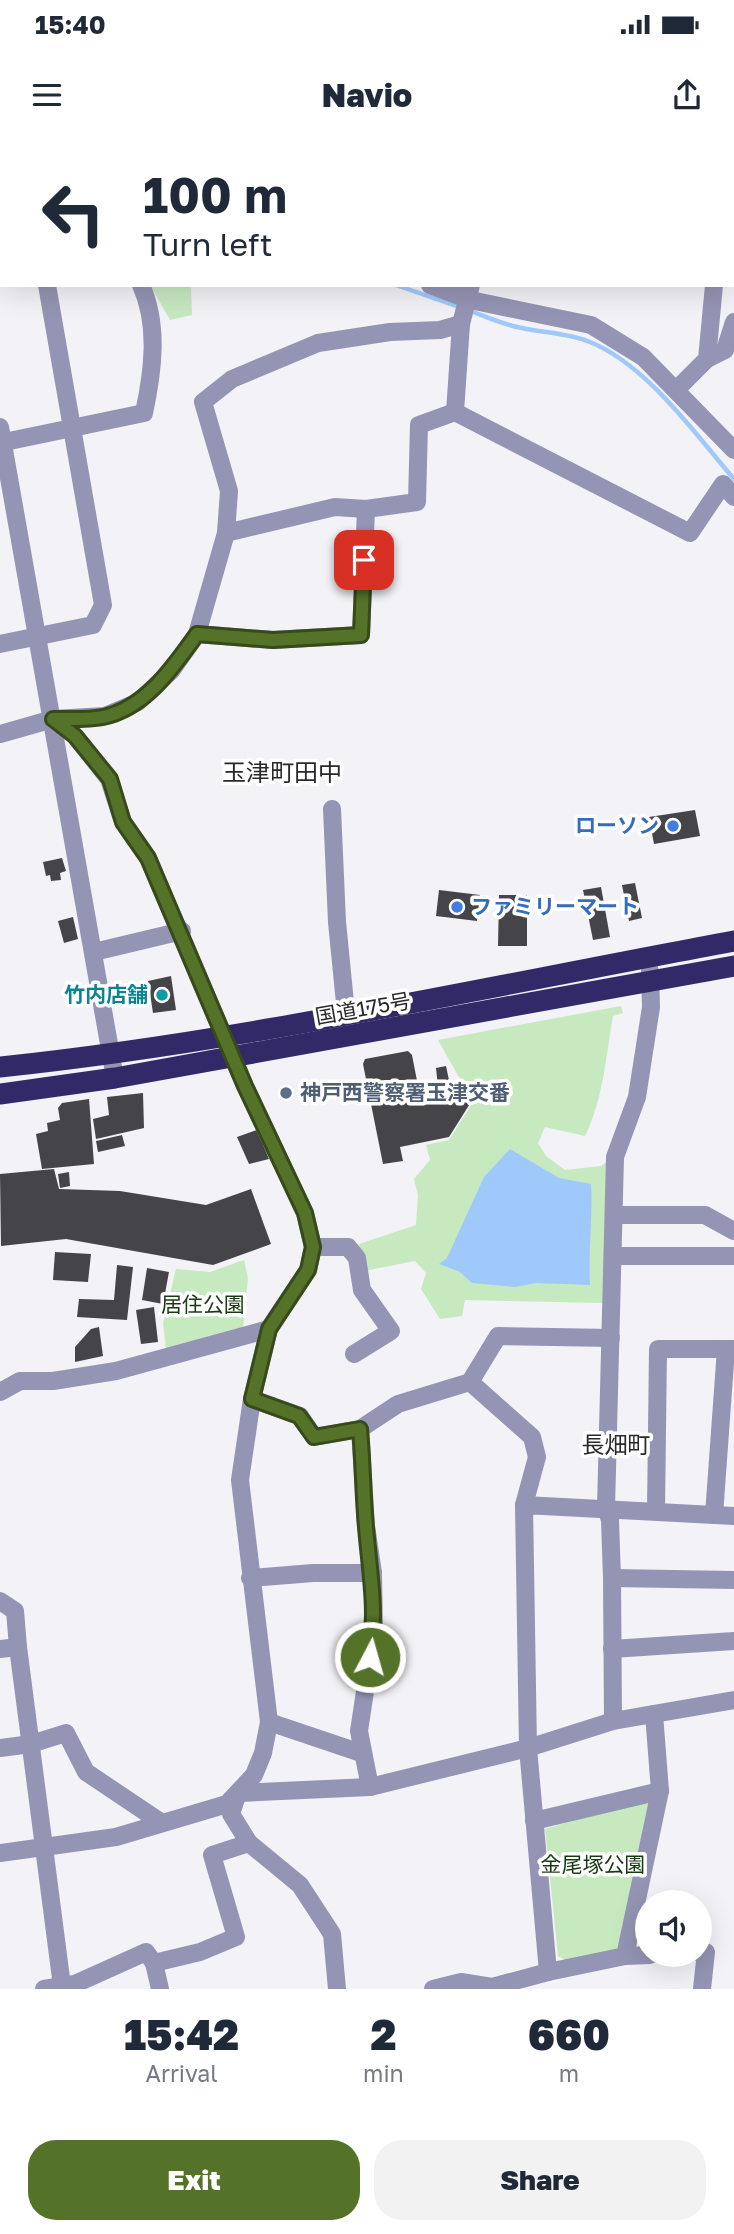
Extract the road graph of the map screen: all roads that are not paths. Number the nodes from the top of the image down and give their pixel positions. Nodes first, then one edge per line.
1 (47, 287) edge
2 (142, 287) edge
3 (440, 287) edge
4 (714, 287) edge
5 (470, 293) edge
6 (734, 322) edge
7 (461, 324) junction
8 (708, 359) junction
9 (676, 390) junction
10 (455, 412) junction
11 (71, 427) junction
12 (1, 437) edge
13 (734, 450) edge
14 (730, 485) edge
15 (366, 509) junction
16 (226, 533) junction
17 (197, 634) junction
18 (38, 637) junction
19 (0, 644) edge
20 (53, 719) junction
21 (0, 734) edge
22 (332, 809) dead end
23 (182, 931) junction
24 (734, 941) edge
25 (94, 952) junction
26 (650, 957) junction
27 (734, 966) edge
28 (651, 983) junction
29 (346, 1013) junction
30 (224, 1037) junction
31 (112, 1055) junction
32 (234, 1057) junction
33 (0, 1067) edge
34 (115, 1078) junction
35 (0, 1094) edge
36 (615, 1215) junction
37 (734, 1231) edge
38 (313, 1247) junction
39 (614, 1256) junction
40 (734, 1256) edge
41 (269, 1329) junction
42 (611, 1338) junction
43 (730, 1349) edge
44 (354, 1354) dead end
45 (470, 1381) junction
46 (0, 1392) edge
47 (252, 1399) junction
48 (360, 1429) junction
49 (524, 1505) junction
50 (607, 1508) junction
51 (656, 1511) junction
52 (714, 1515) junction
53 (734, 1516) edge
54 (373, 1573) junction
55 (250, 1578) junction
56 (612, 1578) junction
57 (734, 1580) edge
58 (0, 1601) edge
59 (734, 1641) edge
60 (9, 1648) edge
61 (612, 1649) junction
62 (734, 1700) edge
63 (654, 1714) junction
64 (614, 1721) junction
65 (269, 1722) junction
66 (31, 1744) junction
67 (0, 1748) edge
68 (528, 1748) junction
69 (361, 1753) junction
70 (370, 1787) junction
71 (660, 1791) junction
72 (238, 1793) junction
73 (534, 1821) junction
74 (162, 1823) junction
75 (249, 1843) junction
76 (44, 1848) junction
77 (0, 1853) edge
78 (625, 1956) junction
79 (635, 1956) edge
80 (154, 1963) junction
81 (704, 1967) edge
82 (548, 1972) junction
83 (62, 1986) junction
84 (515, 1986) edge
85 (44, 1989) edge
86 (160, 1989) edge
87 (337, 1989) edge
88 (433, 1989) edge
89 (702, 1989) edge

1 - 11 street
2 - 11 street
3 - 5 street
4 - 8 street
5 - 7 street
5 - 9 street
6 - 8 street
7 - 10 street
7 - 16 street
8 - 9 street
9 - 13 street
10 - 14 street
10 - 15 street
11 - 12 street
11 - 18 street
12 - 18 street
15 - 16 street
15 - 17 street
16 - 17 street
17 - 20 street
18 - 19 street
18 - 20 street
20 - 21 street
20 - 23 street
20 - 25 street
22 - 29 street
23 - 25 street
23 - 30 street
24 - 26 highway, 国道175号
25 - 31 street
26 - 28 street
26 - 29 highway, 国道175号
27 - 28 highway, 国道175号
28 - 32 highway, 国道175号
28 - 36 street
29 - 30 highway, 国道175号
30 - 31 highway, 国道175号
30 - 32 street
31 - 33 highway, 国道175号
31 - 34 street
32 - 34 highway, 国道175号
32 - 38 street
34 - 35 highway, 国道175号
36 - 37 street
36 - 39 street
38 - 41 street
38 - 44 street
39 - 40 street
39 - 42 street
41 - 46 street
41 - 47 street
42 - 45 street
42 - 50 street
43 - 51 street
43 - 52 street
45 - 48 street
45 - 49 street
47 - 48 street
47 - 55 street
48 - 54 street
49 - 50 street
49 - 68 street
50 - 51 street
50 - 56 street
51 - 52 street
52 - 53 street
54 - 55 street
54 - 69 street
55 - 65 street
56 - 57 street
56 - 61 street
58 - 60 street
59 - 61 street
60 - 66 street
61 - 64 street
62 - 63 street
63 - 64 street
63 - 71 street
64 - 68 street
65 - 69 street
65 - 72 street
66 - 67 street
66 - 74 street
66 - 76 street
68 - 70 street
68 - 73 street
69 - 70 street
70 - 72 street
71 - 73 street
71 - 78 street
72 - 74 street
72 - 75 street
73 - 82 street
74 - 76 street
75 - 80 street
75 - 87 street
76 - 77 street
76 - 83 street
78 - 79 street
78 - 82 street
80 - 83 street
80 - 86 street
81 - 89 street
82 - 84 street
83 - 85 street
84 - 88 street

